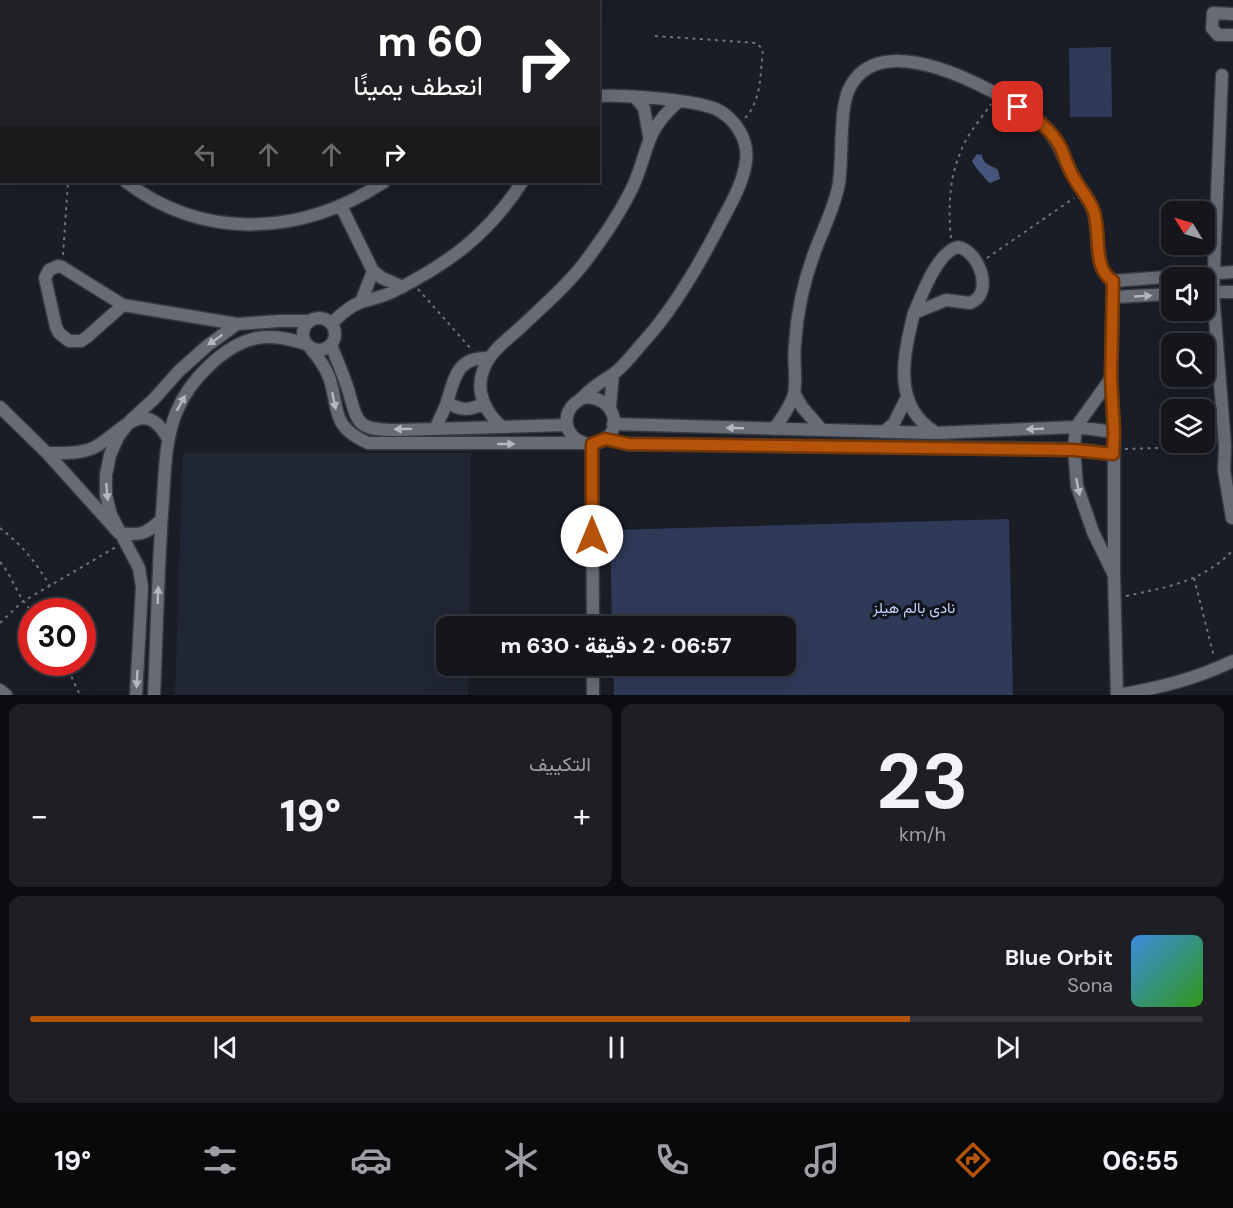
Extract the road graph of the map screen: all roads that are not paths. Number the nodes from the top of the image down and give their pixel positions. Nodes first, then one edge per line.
1 (1233, 14) edge
2 (1233, 35) edge
3 (1222, 75) dead end
4 (600, 96) edge
5 (635, 97) junction
6 (678, 102) junction
7 (650, 136) junction
8 (128, 183) edge
9 (382, 183) edge
10 (521, 183) edge
11 (341, 206) junction
12 (1214, 267) edge
13 (373, 271) junction
14 (1215, 272) edge
15 (1233, 272) edge
16 (1161, 277) edge
17 (930, 279) junction
18 (1113, 281) junction
19 (407, 285) junction
20 (1215, 292) edge
21 (1233, 292) edge
22 (1161, 295) edge
23 (1114, 297) junction
24 (946, 300) junction
25 (361, 302) junction
26 (123, 305) junction
27 (914, 313) junction
28 (310, 321) junction
29 (1212, 321) edge
30 (332, 323) junction
31 (237, 324) junction
32 (332, 345) junction
33 (309, 346) junction
34 (484, 357) junction
35 (613, 374) junction
36 (1111, 378) junction
37 (794, 393) junction
38 (582, 399) junction
39 (906, 399) junction
40 (447, 402) junction
41 (484, 403) junction
42 (0, 407) edge
43 (610, 407) junction
44 (130, 421) junction
45 (614, 424) junction
46 (567, 425) junction
47 (502, 427) junction
48 (1076, 427) junction
49 (435, 429) junction
50 (774, 429) junction
51 (822, 430) junction
52 (884, 432) junction
53 (1114, 432) junction
54 (936, 433) junction
55 (168, 439) junction
56 (605, 439) junction
57 (587, 444) junction
58 (1074, 450) junction
59 (1113, 451) junction
60 (47, 453) junction
61 (1232, 518) edge
62 (161, 520) junction
63 (123, 537) junction
64 (1114, 575) junction
65 (593, 616) edge
66 (1233, 661) edge
67 (593, 676) edge
68 (0, 690) edge
69 (6, 695) edge
70 (136, 695) edge
71 (154, 695) edge
72 (593, 695) edge
73 (1117, 695) edge

1 - 2 street
3 - 12 street
4 - 5 street
5 - 6 street
5 - 7 street
6 - 7 street
6 - 35 street
7 - 34 street
8 - 11 street
9 - 11 street
10 - 19 street
11 - 13 street
13 - 19 street
13 - 25 street
14 - 15 street
16 - 18 street
17 - 24 street
17 - 24 street
17 - 27 street
18 - 23 street
18 - 37 street
19 - 25 street
20 - 21 street
23 -> 22 street
23 - 36 street
24 - 27 street
25 - 30 street
26 - 26 street
26 - 31 street
27 - 39 street
28 - 30 street
28 - 31 street
28 - 33 street
29 - 61 street
30 - 32 street
31 -> 44 street
32 - 33 street
49 -> 32 street
55 -> 33 street
33 -> 57 street
34 - 40 street
34 - 41 street
35 - 38 street
35 - 43 street
36 - 48 street
36 - 53 street
37 - 50 street
37 - 51 street
38 - 43 street
38 - 46 street
39 - 52 street
39 - 54 street
40 - 41 street
40 - 49 street
41 - 47 street
42 - 60 street
43 - 45 street
44 - 55 street
44 - 60 street
44 -> 63 street
50 -> 45 street
45 - 56 street
46 - 47 street
46 - 57 street
47 - 49 street
48 - 53 street
48 -> 54 street
48 - 58 street
50 - 51 street
51 - 52 street
52 - 54 street
53 - 59 street
55 - 62 street
56 - 57 street
56 - 58 street
57 - 65 street
58 - 59 street
58 -> 64 street
59 - 64 street
60 - 63 street
62 - 63 street
71 -> 62 street
63 -> 70 street
64 - 73 street
66 - 73 street
67 - 72 street
68 - 69 street

